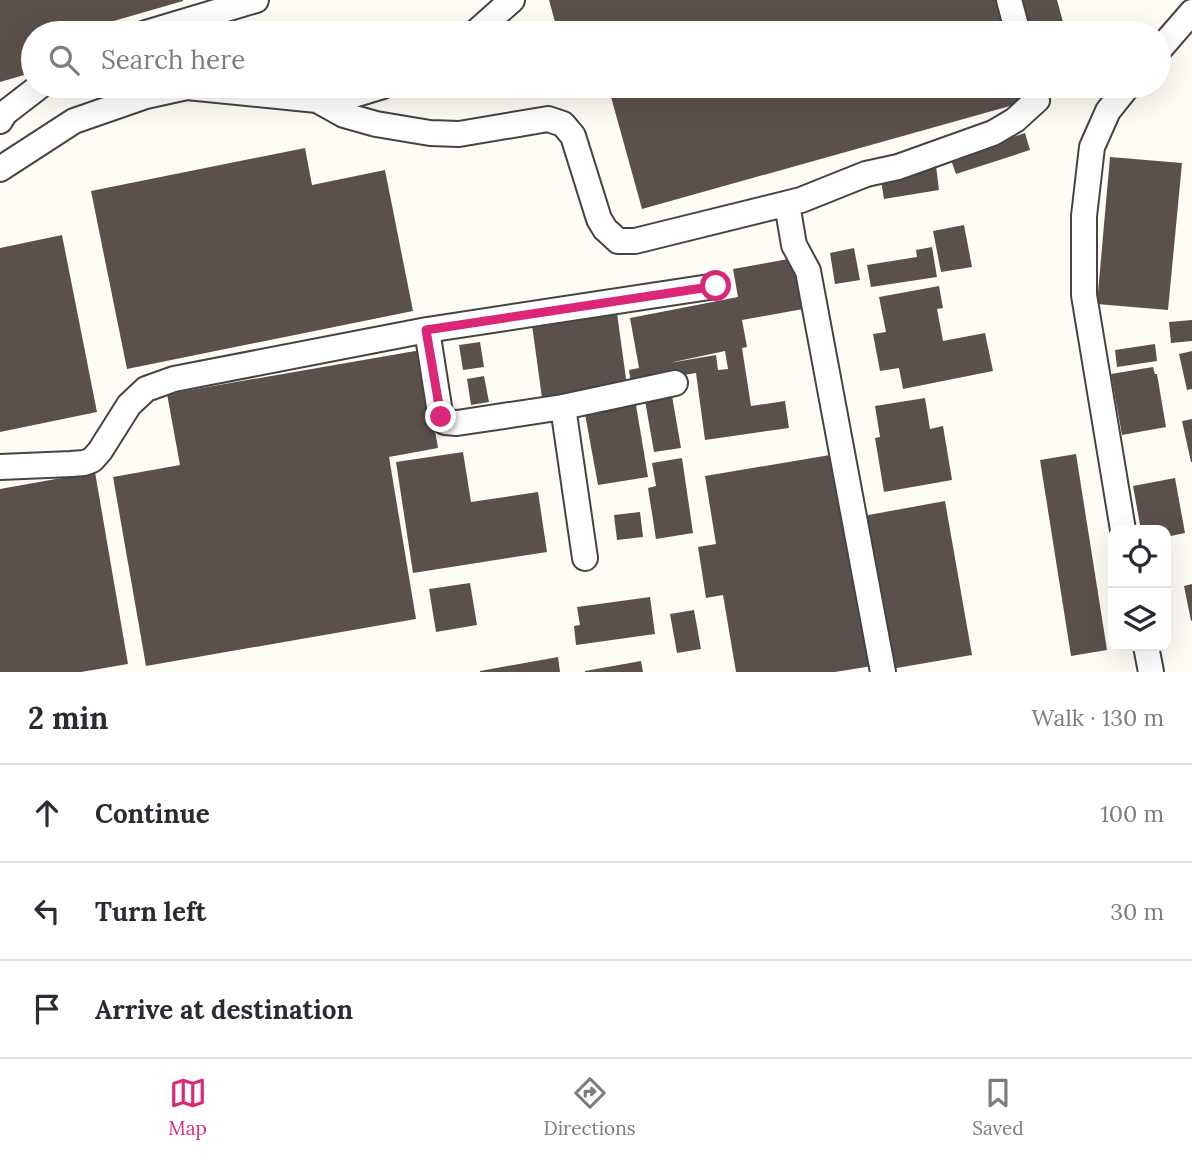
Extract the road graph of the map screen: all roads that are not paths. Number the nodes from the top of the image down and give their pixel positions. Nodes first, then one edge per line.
1 (256, 0) edge
2 (512, 0) edge
3 (1009, 0) edge
4 (1192, 12) edge
5 (186, 21) edge
6 (488, 21) edge
7 (1015, 21) edge
8 (1171, 36) edge
9 (24, 98) edge
10 (140, 98) edge
11 (297, 98) edge
12 (334, 98) edge
13 (1036, 98) edge
14 (1118, 98) edge
15 (317, 100) junction
16 (0, 121) edge
17 (0, 170) edge
18 (787, 204) junction
19 (716, 286) dead end
20 (426, 330) junction
21 (675, 383) dead end
22 (563, 408) junction
23 (0, 467) edge
24 (1122, 525) edge
25 (586, 558) dead end
26 (1147, 651) edge
27 (883, 672) edge
28 (1151, 672) edge

1 - 5 lane
2 - 6 lane
3 - 7 lane
4 - 8 lane
9 - 16 lane
10 - 17 lane
11 - 15 lane
12 - 15 lane
13 - 18 lane
14 - 24 lane
15 - 18 lane
18 - 27 lane
19 - 20 lane
20 - 22 lane
20 - 23 lane
21 - 22 lane
22 - 25 lane
26 - 28 lane

